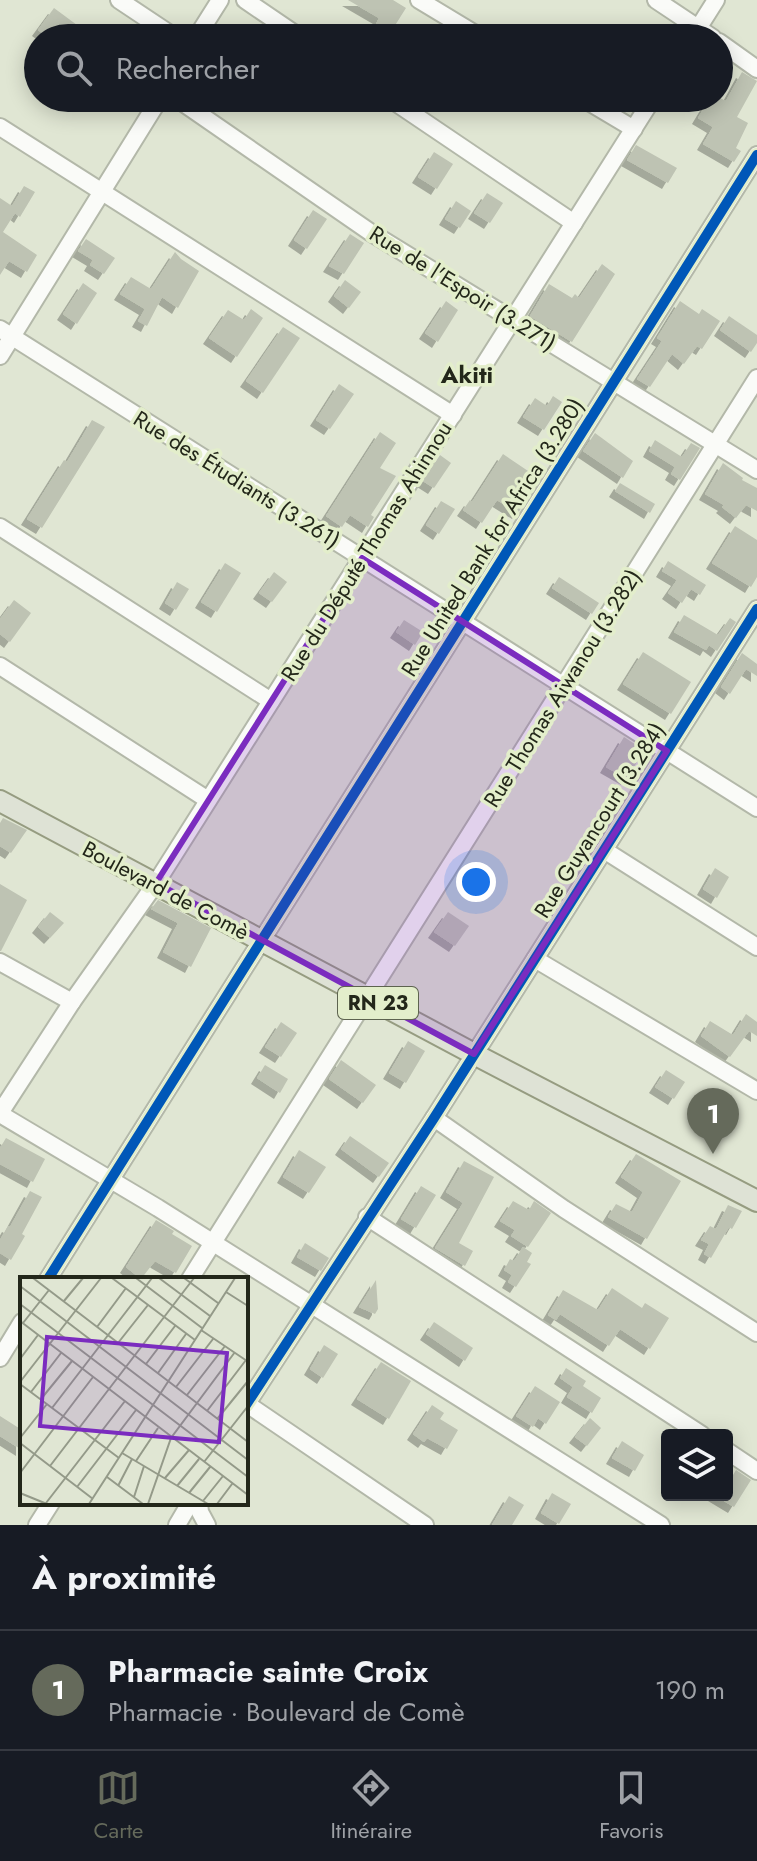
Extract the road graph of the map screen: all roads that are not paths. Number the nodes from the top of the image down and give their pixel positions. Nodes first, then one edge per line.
1 (119, 0) edge
2 (220, 0) edge
3 (245, 0) edge
4 (419, 0) edge
5 (656, 0) edge
6 (716, 0) edge
7 (155, 24) edge
8 (205, 24) edge
9 (280, 24) edge
10 (459, 24) edge
11 (684, 24) edge
12 (701, 24) edge
13 (733, 52) edge
14 (757, 69) edge
15 (151, 112) edge
16 (196, 112) edge
17 (410, 112) edge
18 (605, 112) edge
19 (644, 112) edge
20 (0, 127) edge
21 (634, 129) junction
22 (757, 155) edge
23 (102, 191) junction
24 (574, 223) junction
25 (514, 319) junction
26 (6, 333) edge
27 (0, 356) edge
28 (757, 378) edge
29 (614, 381) junction
30 (453, 415) junction
31 (716, 443) junction
32 (757, 470) edge
33 (0, 527) edge
34 (362, 558) junction
35 (757, 609) edge
36 (462, 622) junction
37 (0, 666) edge
38 (563, 686) junction
39 (271, 701) junction
40 (667, 751) junction
41 (208, 800) junction
42 (0, 801) edge
43 (757, 808) edge
44 (604, 850) junction
45 (156, 883) junction
46 (261, 941) junction
47 (757, 947) edge
48 (535, 959) junction
49 (0, 962) edge
50 (367, 997) junction
51 (72, 1002) junction
52 (474, 1054) junction
53 (757, 1091) edge
54 (0, 1113) edge
55 (434, 1118) junction
56 (109, 1180) junction
57 (757, 1201) edge
58 (367, 1217) junction
59 (213, 1242) junction
60 (49, 1277) edge
61 (191, 1277) edge
62 (312, 1305) junction
63 (20, 1325) edge
64 (757, 1333) edge
65 (0, 1358) edge
66 (248, 1401) edge
67 (248, 1405) edge
68 (693, 1429) edge
69 (733, 1455) edge
70 (757, 1471) edge
71 (50, 1505) edge
72 (189, 1505) edge
73 (199, 1505) edge
74 (37, 1525) edge
75 (177, 1525) edge
76 (207, 1525) edge
77 (425, 1525) edge
78 (661, 1525) edge

1 - 7 street
2 - 8 street
3 - 9 street
4 - 10 street
5 - 11 street
6 - 12 street
13 - 14 street
15 - 23 street
16 - 25 street, Rue de l'Espoir (3.271)
17 - 24 street
18 - 21 street
19 - 21 street, Rue du Député Thomas Ahinnou
20 - 23 street
21 - 24 street, Rue du Député Thomas Ahinnou
22 - 29 street, Rue United Bank for Africa (3.280)
23 - 26 street
23 - 30 street
24 - 25 street, Rue du Député Thomas Ahinnou
25 - 29 street, Rue de l'Espoir (3.271)
25 - 30 street, Rue du Député Thomas Ahinnou
26 - 27 street
26 - 34 street, Rue des Étudiants (3.261)
28 - 31 street, Rue Thomas Aiwanou (3.282)
29 - 31 street, Rue de l'Espoir (3.271)
29 - 36 street, Rue United Bank for Africa (3.280)
30 - 34 street, Rue du Député Thomas Ahinnou
31 - 32 street, Rue de l'Espoir (3.271)
31 - 38 street, Rue Thomas Aiwanou (3.282)
33 - 39 street
34 - 36 street, Rue des Étudiants (3.261)
34 - 39 street, Rue du Député Thomas Ahinnou
35 - 40 street, Rue Guyancourt (3.284)
36 - 38 street, Rue des Étudiants (3.261)
36 - 46 street, Rue United Bank for Africa (3.280)
37 - 41 street
38 - 40 street, Rue des Étudiants (3.261)
38 - 50 street, Rue Thomas Aiwanou (3.282)
39 - 41 street, Rue du Député Thomas Ahinnou
40 - 43 street, Rue des Étudiants (3.261)
40 - 44 street, Rue Guyancourt (3.284)
41 - 45 street, Rue du Député Thomas Ahinnou
42 - 45 main road, Boulevard de Comè / RN 23
44 - 47 street
44 - 48 street, Rue Guyancourt (3.284)
45 - 46 main road, Boulevard de Comè / RN 23
45 - 51 street, Rue du Député Thomas Ahinnou
46 - 50 main road, Boulevard de Comè / RN 23
46 - 56 street, Rue United Bank for Africa (3.280)
48 - 52 street, Rue Guyancourt (3.284)
48 - 53 street
49 - 51 street
50 - 52 main road, Boulevard de Comè / RN 23
50 - 59 street, Rue Thomas Aiwanou (3.282)
51 - 54 street, Rue du Député Thomas Ahinnou
52 - 55 street, Rue Guyancourt (3.284)
52 - 57 main road, Boulevard de Comè / RN 23
54 - 56 street
55 - 58 street, Rue Guyancourt (3.284)
55 - 64 street
56 - 59 street
56 - 60 street, Rue United Bank for Africa (3.280)
58 - 62 street, Rue Guyancourt (3.284)
58 - 68 street
59 - 61 street, Rue Thomas Aiwanou (3.282)
59 - 62 street
62 - 66 street, Rue Guyancourt (3.284)
62 - 78 street
63 - 65 street
67 - 77 street
69 - 70 street
71 - 74 street
72 - 75 street
73 - 76 street

